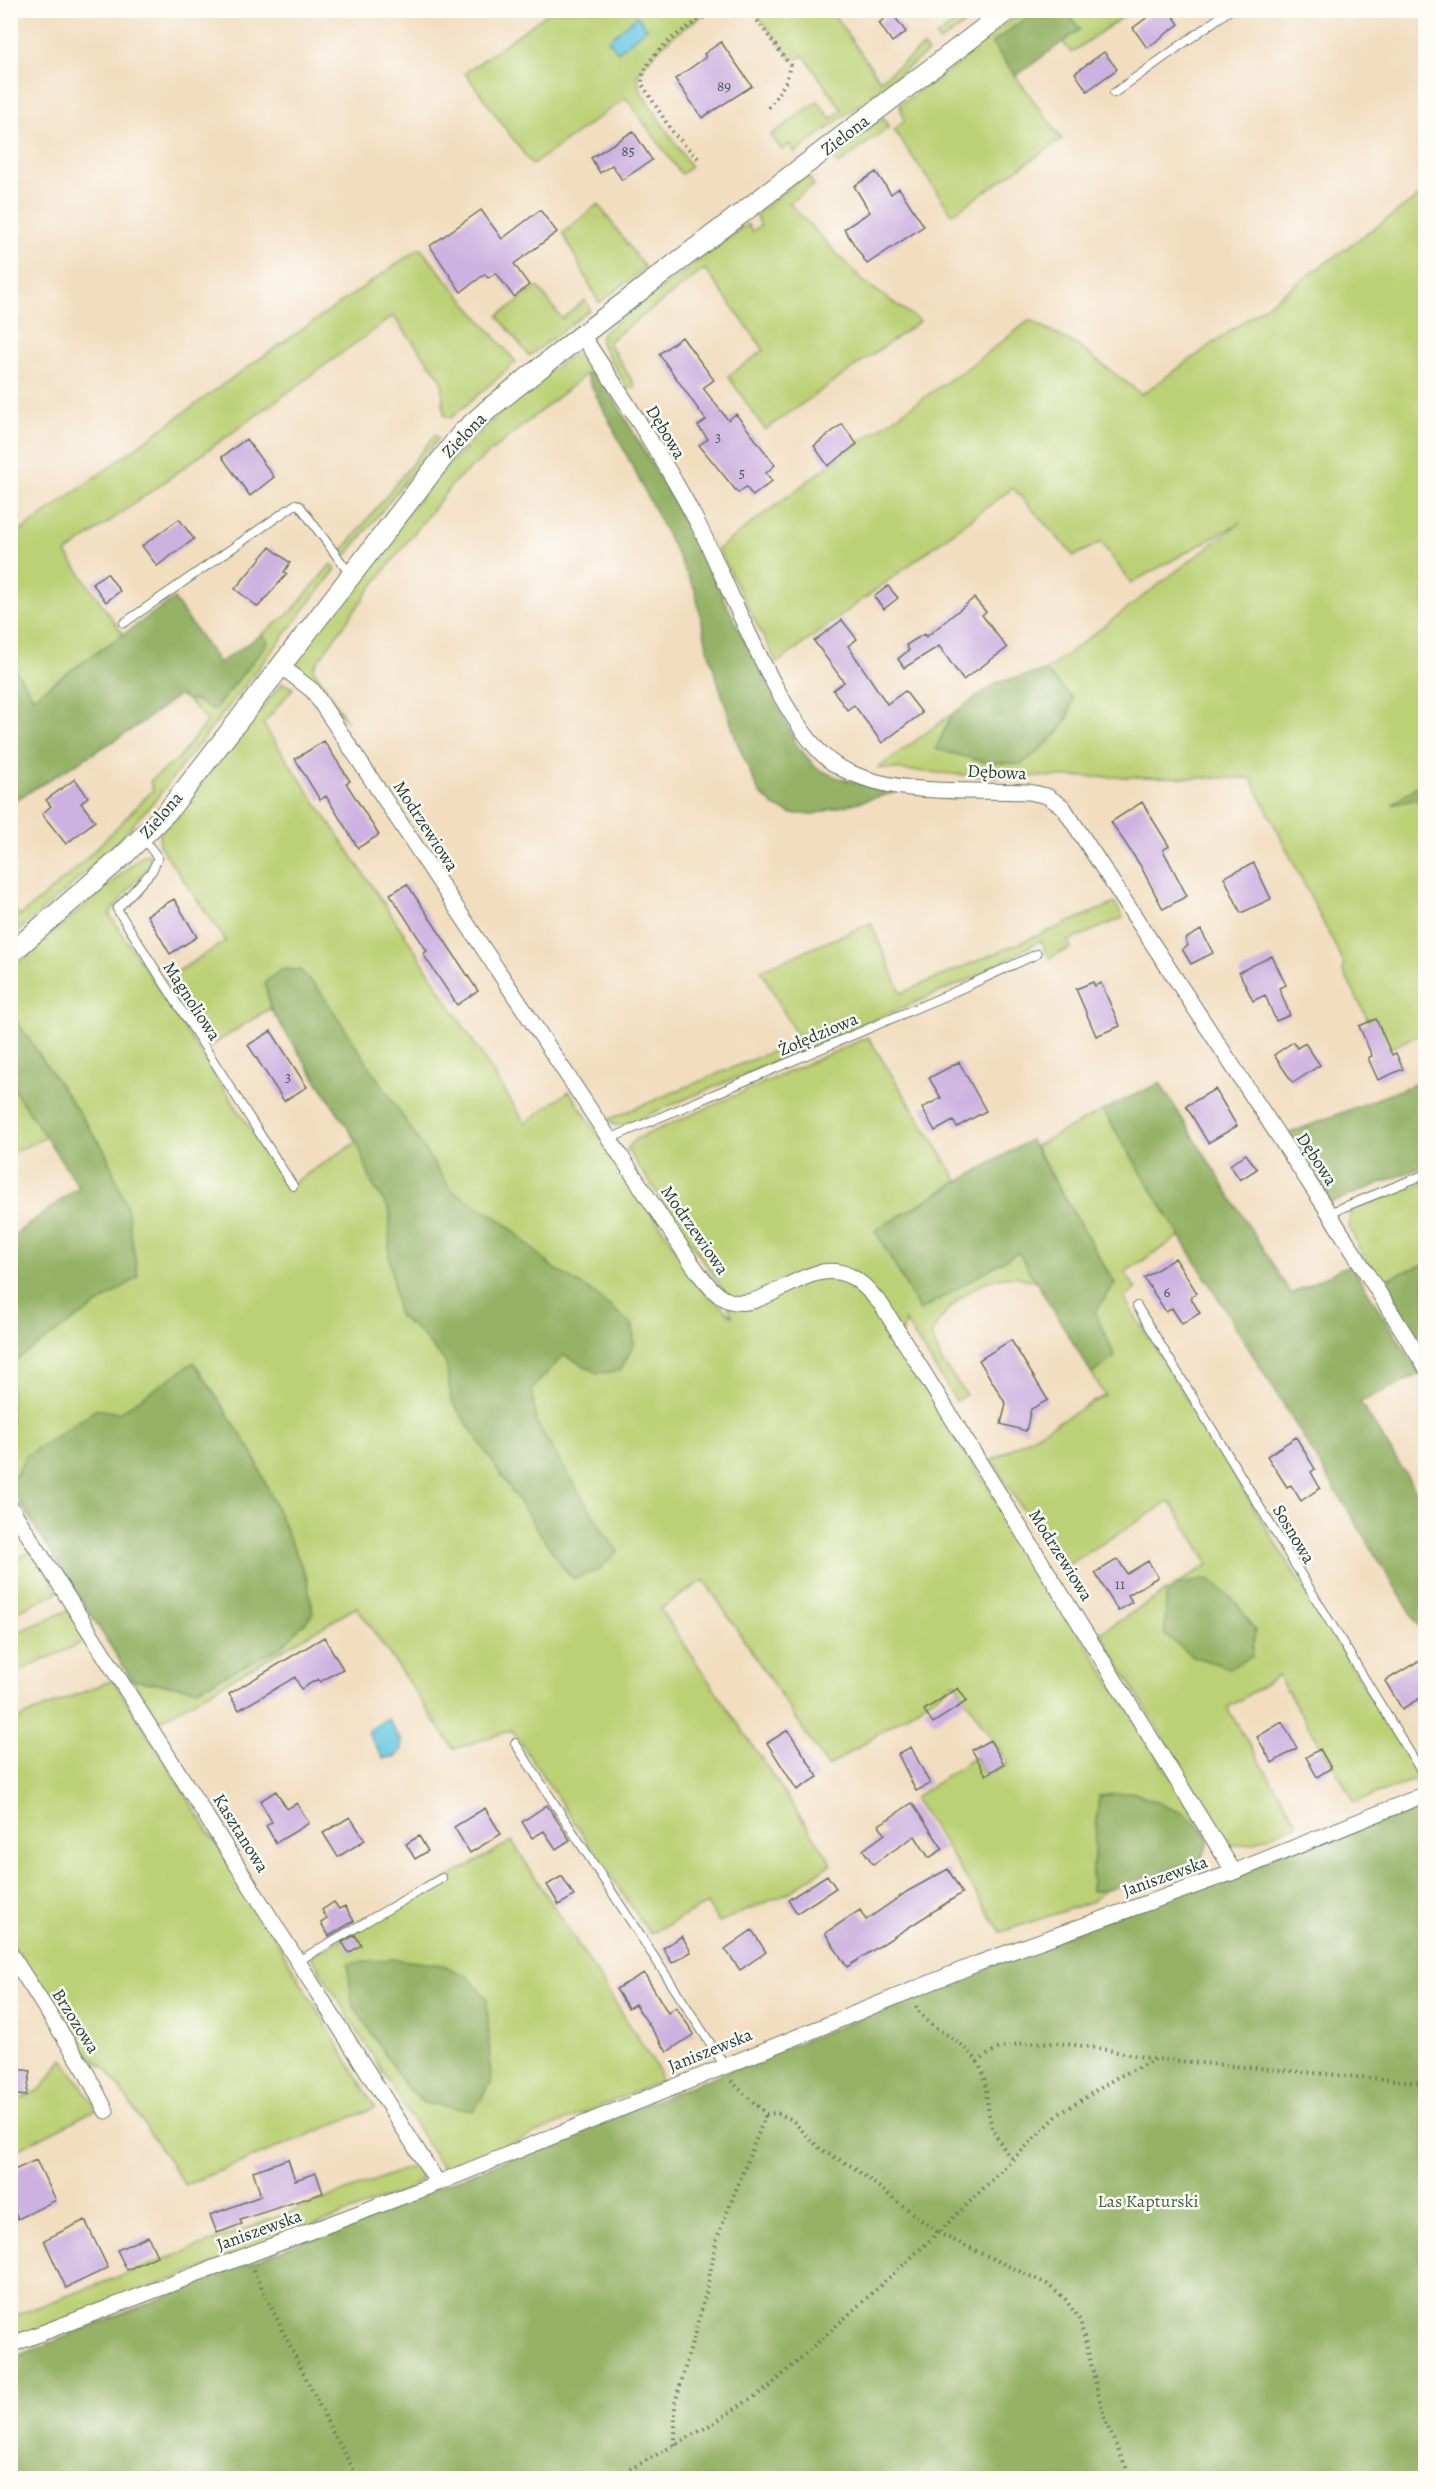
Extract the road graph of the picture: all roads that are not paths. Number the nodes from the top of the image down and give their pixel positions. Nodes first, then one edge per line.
1 (1008, 10) edge
2 (1230, 10) edge
3 (1113, 93) dead end
4 (582, 334) junction
5 (350, 574) junction
6 (124, 623) dead end
7 (280, 665) junction
8 (142, 837) junction
9 (10, 954) edge
10 (1036, 954) dead end
11 (609, 1139) junction
12 (1425, 1174) edge
13 (293, 1186) dead end
14 (1329, 1213) junction
15 (1137, 1306) dead end
16 (1425, 1368) edge
17 (10, 1506) edge
18 (515, 1743) dead end
19 (1425, 1779) edge
20 (1425, 1794) edge
21 (1234, 1872) junction
22 (442, 1878) dead end
23 (10, 1953) edge
24 (297, 1961) junction
25 (721, 2067) junction
26 (106, 2111) dead end
27 (438, 2183) junction
28 (10, 2345) edge

1 - 4 street, Zielona
2 - 3 lane
4 - 5 street, Zielona
4 - 14 street, Dębowa
5 - 6 lane
5 - 7 street, Zielona
7 - 8 street, Zielona
7 - 11 street, Modrzewiowa
8 - 9 street, Zielona
8 - 13 lane, Magnoliowa
10 - 11 lane, Żołędziowa
11 - 21 street, Modrzewiowa
12 - 14 lane
14 - 16 street, Dębowa
15 - 19 lane, Sosnowa
17 - 24 street, Kasztanowa
18 - 25 lane
20 - 21 street, Janiszewska
21 - 25 street, Janiszewska
22 - 24 lane
23 - 26 street, Brzozowa
24 - 27 street, Kasztanowa
25 - 27 street, Janiszewska
27 - 28 street, Janiszewska

